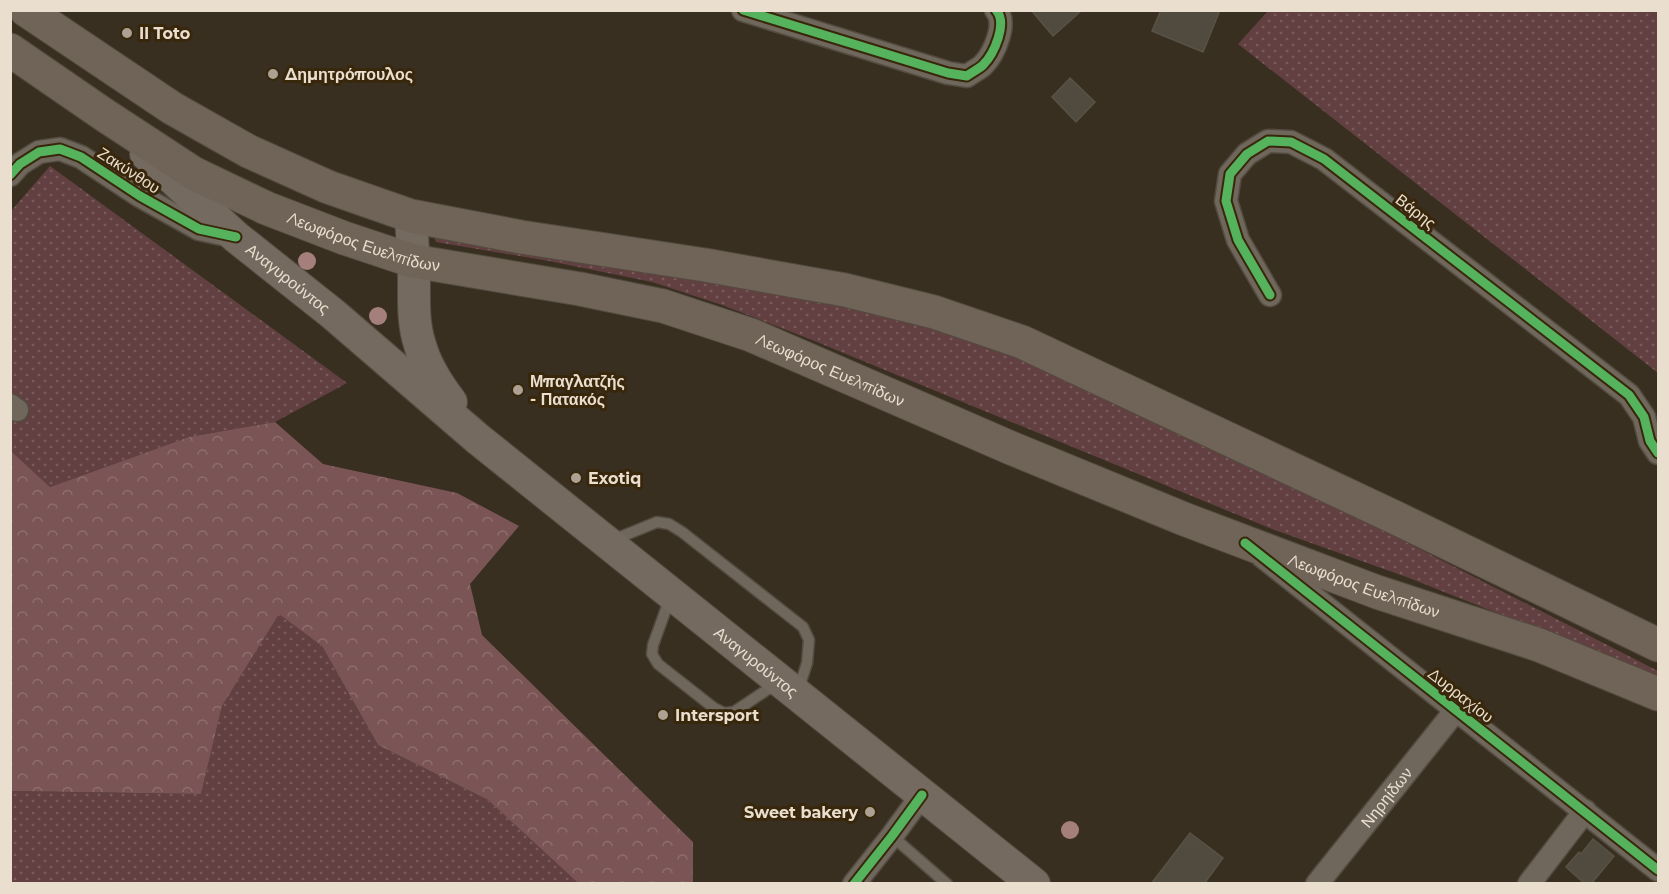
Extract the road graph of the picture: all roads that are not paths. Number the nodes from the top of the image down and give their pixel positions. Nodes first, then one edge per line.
1 (743, 10) edge
2 (996, 10) edge
3 (37, 13) edge
4 (10, 51) edge
5 (103, 114) junction
6 (10, 175) edge
7 (411, 216) junction
8 (236, 237) junction
9 (413, 261) junction
10 (1270, 295) dead end
11 (478, 439) junction
12 (1659, 453) edge
13 (607, 543) junction
14 (1245, 543) junction
15 (672, 595) junction
16 (1659, 645) edge
17 (788, 688) junction
18 (1659, 694) edge
19 (1456, 710) junction
20 (922, 795) junction
21 (1585, 812) junction
22 (892, 836) junction
23 (1659, 870) edge
24 (854, 884) edge
25 (947, 884) edge
26 (1034, 884) edge
27 (1317, 884) edge
28 (1529, 884) edge

1 - 2 street
3 - 7 main road
4 - 5 main road, Λεωφόρος Ευελπίδων
5 - 8 main road, Αναγυρούντος
5 - 9 main road, Λεωφόρος Ευελπίδων
6 - 8 street, Ζακύνθου
7 - 9 main road, Αναγυρούντος
7 - 16 main road
8 - 11 main road, Αναγυρούντος
9 - 11 main road, Αναγυρούντος
9 - 14 main road, Λεωφόρος Ευελπίδων
10 - 12 street, Βάρης
11 - 13 main road, Αναγυρούντος
13 - 15 main road, Αναγυρούντος
13 - 17 lane
14 - 18 main road, Λεωφόρος Ευελπίδων
14 - 19 street, Δυρραχίου
15 - 17 main road, Αναγυρούντος
15 - 17 lane
17 - 20 main road, Αναγυρούντος
19 - 21 street, Δυρραχίου
19 - 27 street, Νηρηίδων
20 - 22 street
20 - 26 main road, Αναγυρούντος
21 - 23 street, Δυρραχίου
21 - 28 street
22 - 24 street
22 - 25 lane

